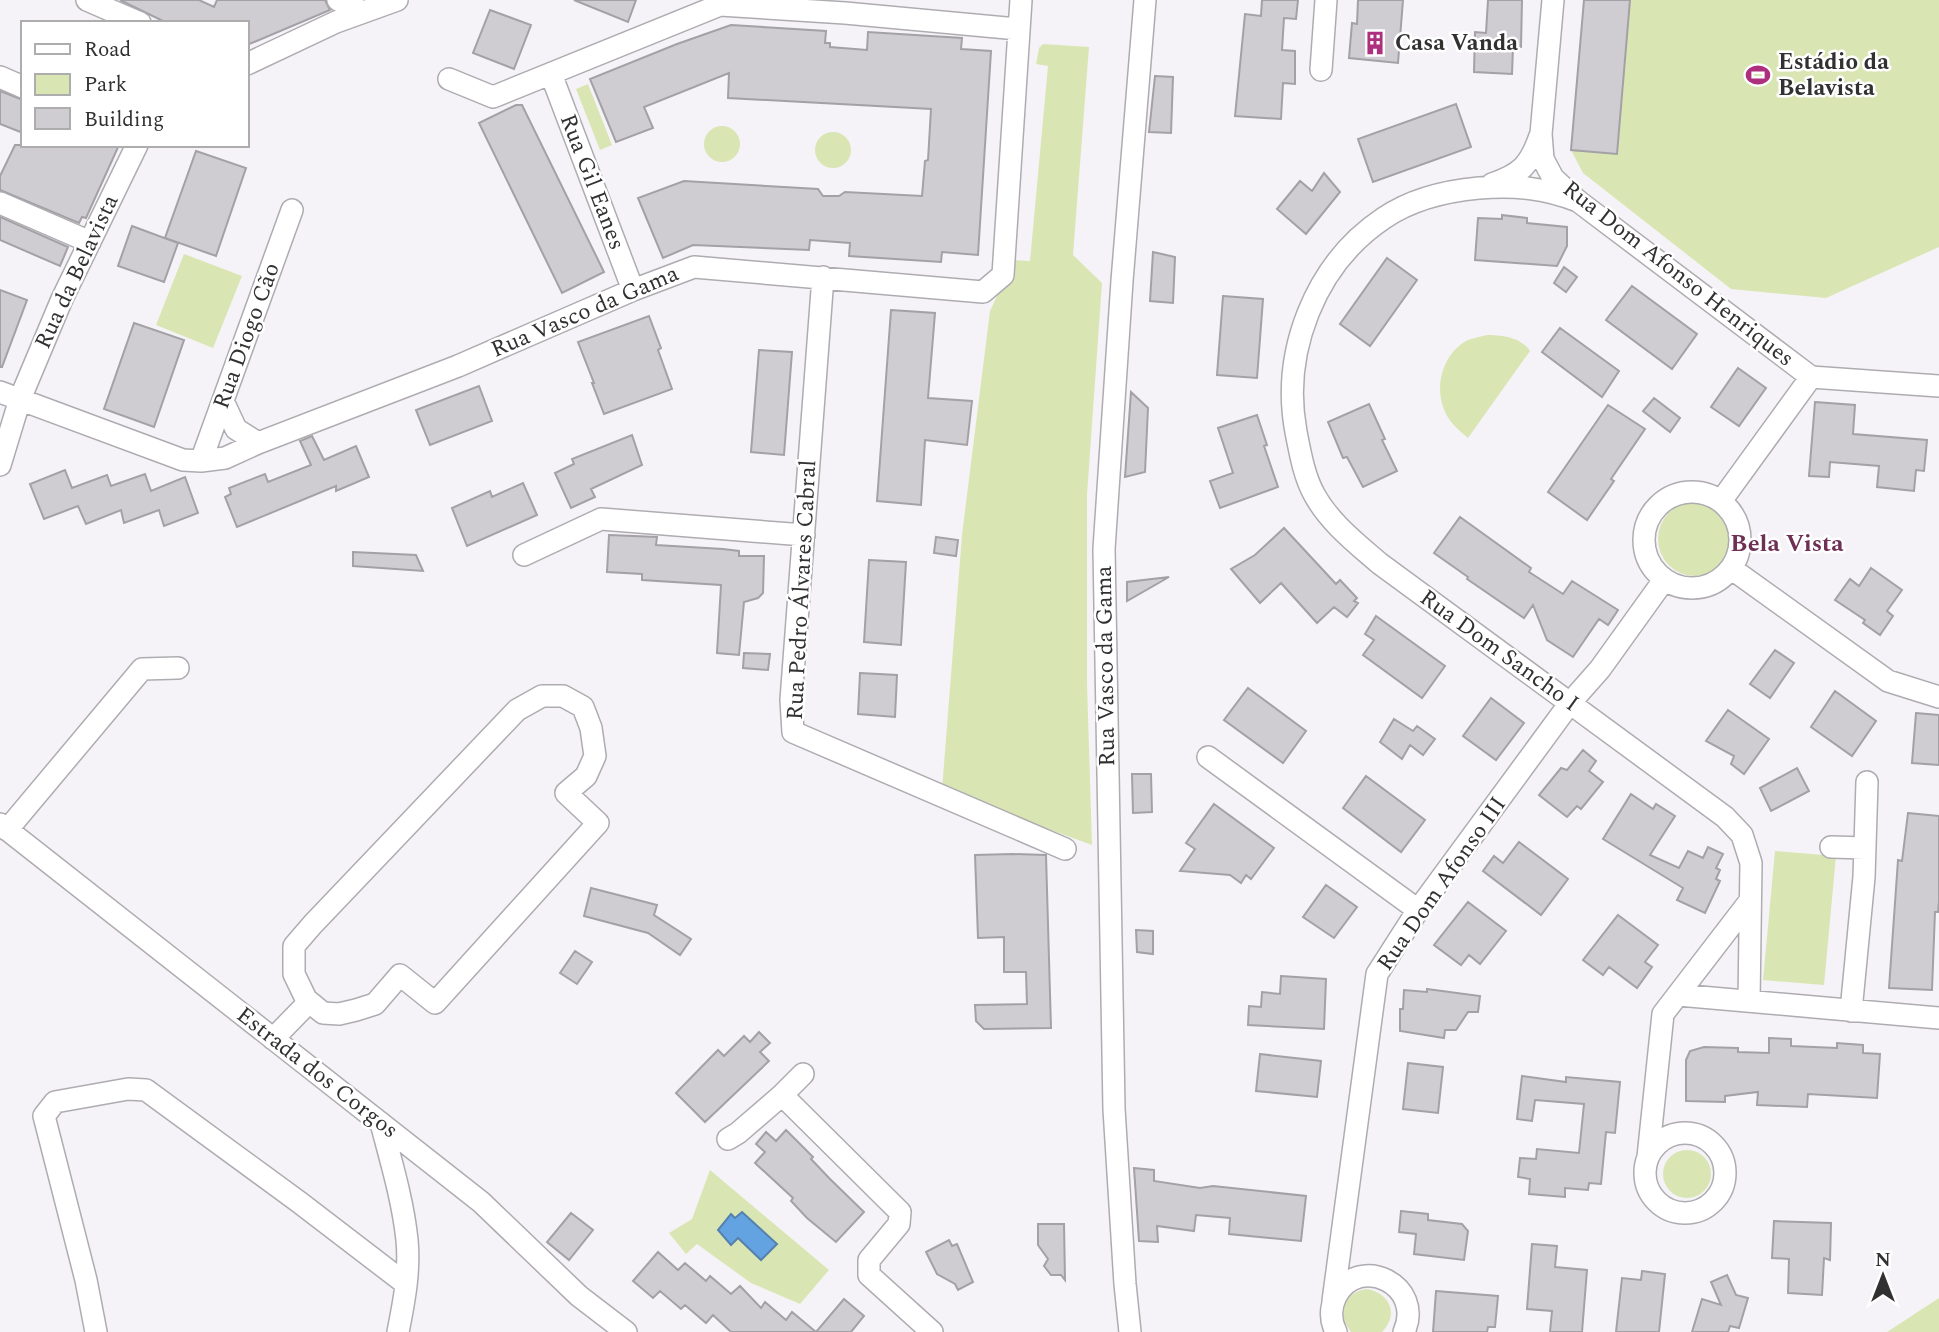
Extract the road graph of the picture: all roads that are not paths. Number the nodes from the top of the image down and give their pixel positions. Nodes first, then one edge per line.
1 (87, 0) edge
2 (338, 0) edge
3 (397, 0) edge
4 (1021, 0) edge
5 (1145, 0) edge
6 (1326, 0) edge
7 (1553, 0) edge
8 (846, 7) edge
9 (363, 12) junction
10 (135, 21) edge
11 (1018, 29) junction
12 (248, 64) edge
13 (1321, 70) dead end
14 (551, 74) junction
15 (0, 77) edge
16 (449, 79) dead end
17 (21, 87) edge
18 (1541, 134) junction
19 (136, 147) edge
20 (1482, 188) junction
21 (1578, 201) junction
22 (0, 202) edge
23 (292, 210) dead end
24 (90, 242) junction
25 (823, 277) junction
26 (633, 290) junction
27 (1811, 377) junction
28 (1939, 386) edge
29 (10, 395) edge
30 (223, 401) junction
31 (258, 443) junction
32 (201, 461) junction
33 (0, 465) edge
34 (1721, 501) junction
35 (804, 535) junction
36 (524, 555) dead end
37 (1732, 569) junction
38 (1664, 580) junction
39 (177, 668) dead end
40 (1939, 697) edge
41 (1570, 703) junction
42 (1208, 757) dead end
43 (1867, 782) dead end
44 (4, 827) edge
45 (1831, 847) dead end
46 (1865, 848) junction
47 (1065, 849) dead end
48 (1749, 902) junction
49 (1419, 910) junction
50 (1678, 995) junction
51 (306, 999) junction
52 (1749, 1001) junction
53 (1851, 1011) junction
54 (1939, 1018) edge
55 (273, 1039) junction
56 (803, 1074) dead end
57 (782, 1095) junction
58 (1655, 1104) junction
59 (381, 1124) junction
60 (1678, 1134) junction
61 (728, 1139) dead end
62 (1648, 1157) junction
63 (1342, 1238) junction
64 (1360, 1277) junction
65 (406, 1284) junction
66 (1333, 1301) junction
67 (96, 1332) edge
68 (397, 1332) edge
69 (625, 1332) edge
70 (932, 1332) edge
71 (1130, 1332) edge
72 (1336, 1332) edge
73 (1404, 1332) edge

1 - 10 street
2 - 9 street
3 - 9 street
4 - 11 street, Rua Vasco da Gama
5 - 71 street, Rua Vasco da Gama
6 - 13 street
7 - 18 street, Rua Dom Afonso Henriques
8 - 11 street
8 - 14 street
9 - 12 street
11 - 25 street, Rua Vasco da Gama
14 - 16 street
14 - 26 street, Rua Gil Eanes
15 - 17 street
18 - 20 street
18 - 21 street, Rua Dom Afonso Henriques
19 - 24 street, Rua da Belavista
20 - 21 street, Rua Dom Sancho I
20 - 41 street, Rua Dom Sancho I
21 - 27 street, Rua Dom Afonso Henriques
22 - 24 street
23 - 30 street, Rua Diogo Cão
24 - 29 street, Rua da Belavista
25 - 26 street, Rua Vasco da Gama
25 - 35 street, Rua Pedro Álvares Cabral
26 - 31 street, Rua Vasco da Gama
27 - 28 street, Rua Dom Afonso Henriques
27 - 34 street
29 - 32 street, Rua Vasco da Gama
29 - 33 street, Rua da Belavista
30 - 31 street
30 - 32 street, Rua Diogo Cão
31 - 32 street, Rua Vasco da Gama
34 - 37 street
34 - 38 street
35 - 36 street
35 - 47 street, Rua Pedro Álvares Cabral
37 - 38 street
37 - 40 street
38 - 41 street, Rua Dom Afonso III
39 - 44 street
41 - 48 street, Rua Dom Sancho I
41 - 49 street, Rua Dom Afonso III
42 - 49 street
43 - 46 street
44 - 55 street, Estrada dos Corgos
45 - 46 street
46 - 53 street
48 - 50 street
48 - 52 street, Rua Dom Sancho I
49 - 63 street, Rua Dom Afonso III
50 - 52 street
50 - 58 street
51 - 51 street
51 - 55 street
52 - 53 street
53 - 54 street
55 - 59 street, Estrada dos Corgos
56 - 57 street
57 - 61 street
57 - 70 street
58 - 60 street
58 - 62 street
59 - 65 street
59 - 69 street, Estrada dos Corgos
60 - 62 street
60 - 62 street
63 - 64 street
63 - 66 street, Rua Dom Afonso III
64 - 66 street
64 - 73 street
65 - 67 street
65 - 68 street
66 - 72 street, Rua Dom Afonso III

